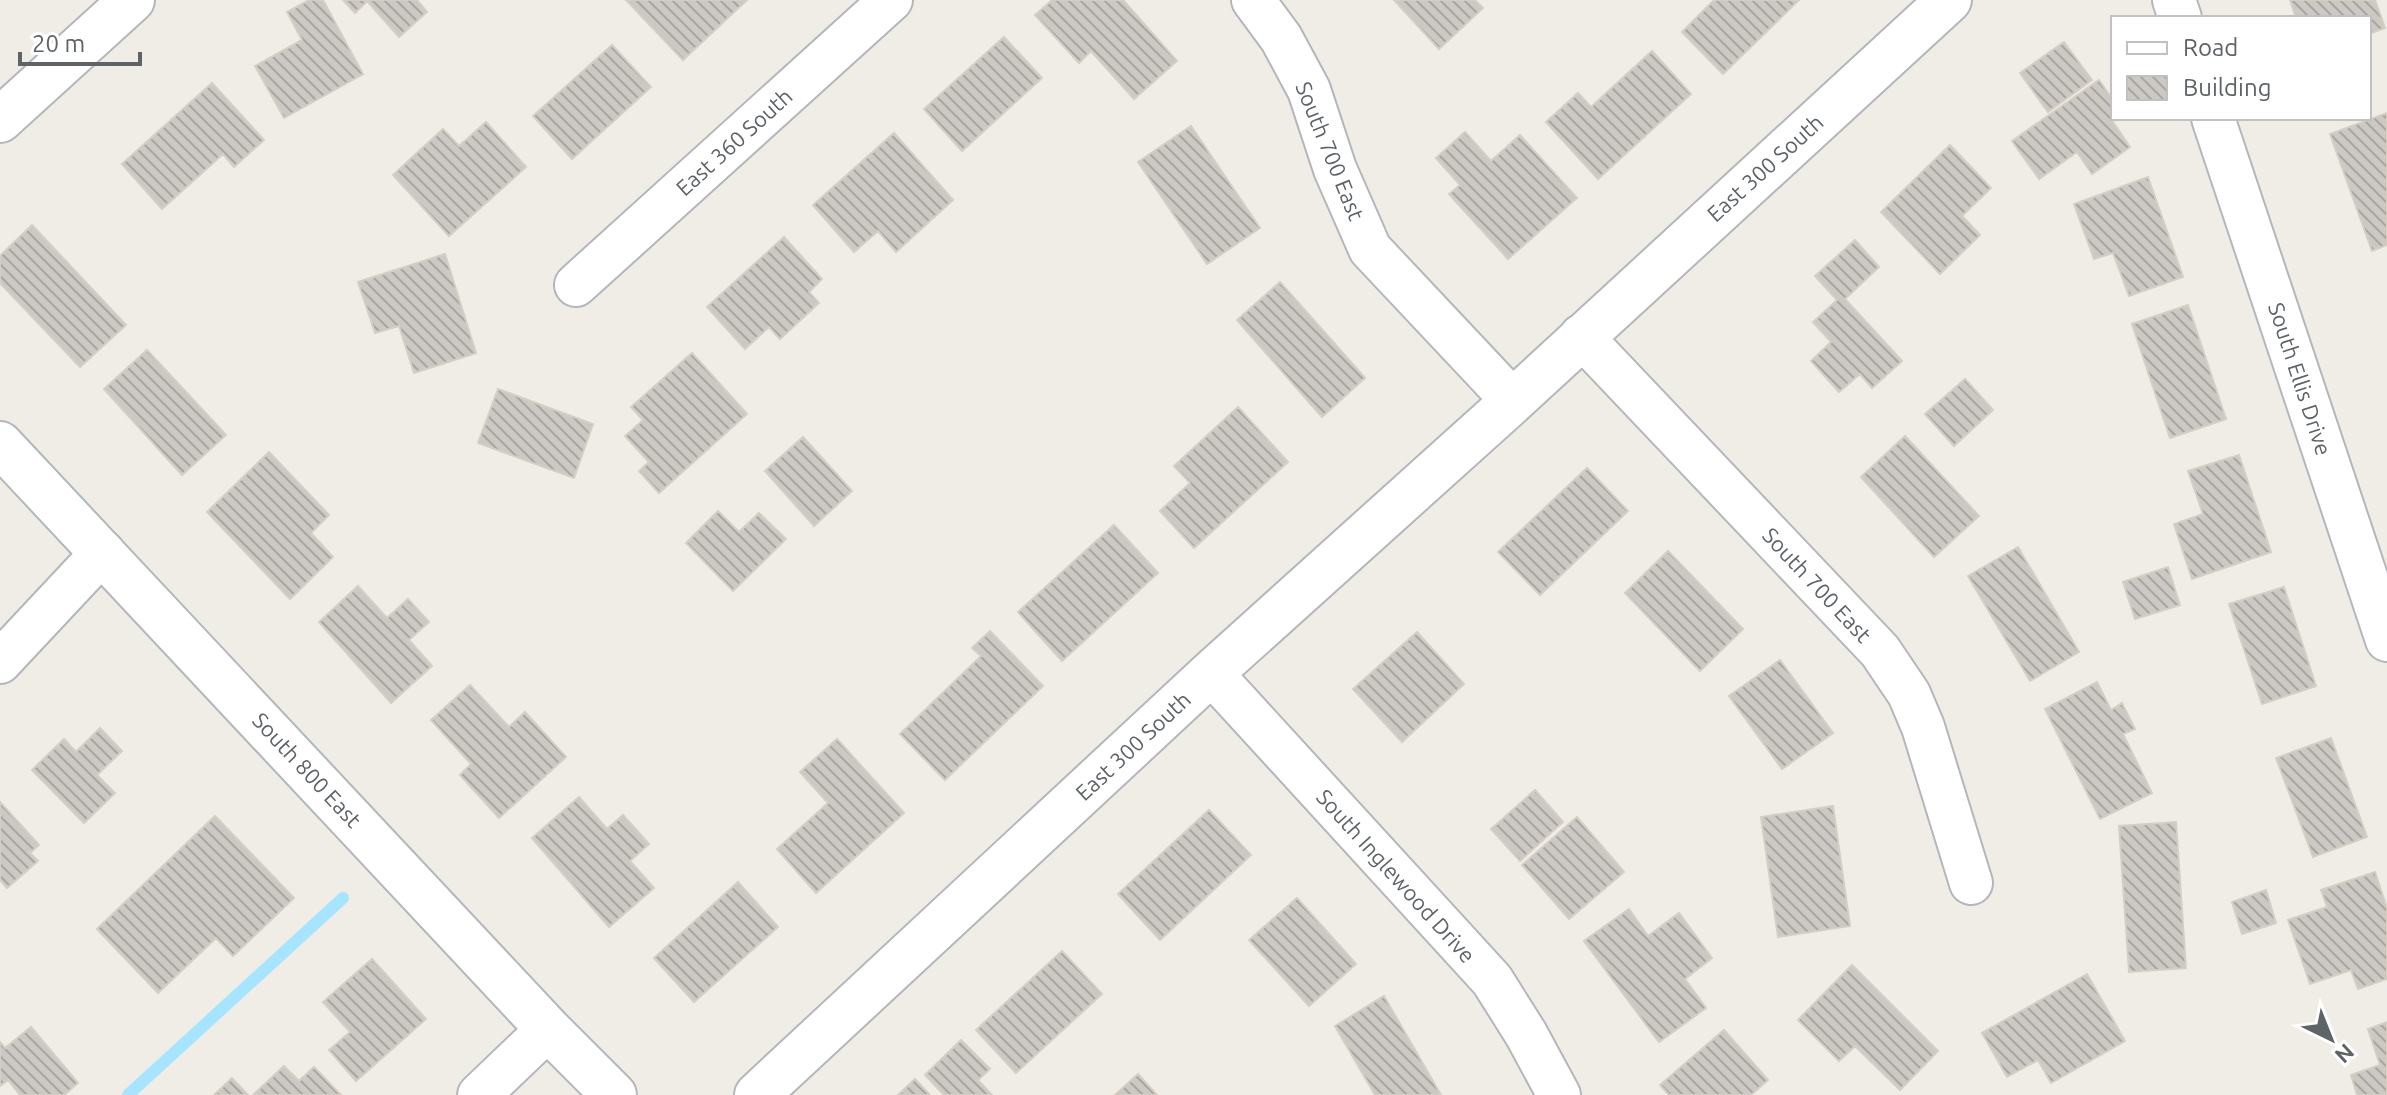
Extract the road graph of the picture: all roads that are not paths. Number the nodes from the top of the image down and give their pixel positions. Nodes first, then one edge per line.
1 (132, 0) edge
2 (891, 0) edge
3 (1253, 0) edge
4 (1949, 0) edge
5 (0, 120) edge
6 (2214, 120) edge
7 (576, 285) dead end
8 (1581, 336) junction
9 (1513, 401) junction
10 (0, 444) edge
11 (103, 552) junction
12 (2387, 640) edge
13 (0, 662) edge
14 (1211, 673) junction
15 (1971, 883) dead end
16 (548, 1029) junction
17 (479, 1095) edge
18 (614, 1095) edge
19 (757, 1095) edge
20 (1559, 1095) edge

1 - 5 street
2 - 7 street, East 360 South
3 - 9 street, South 700 East
4 - 8 street, East 300 South
6 - 12 street, South Ellis Drive
8 - 9 street, East 300 South
8 - 15 street, South 700 East
9 - 14 street, East 300 South
10 - 11 street, South 800 East
11 - 13 street
11 - 16 street, South 800 East
14 - 19 street, East 300 South
14 - 20 street, South Inglewood Drive
16 - 17 street
16 - 18 street, South 800 East

